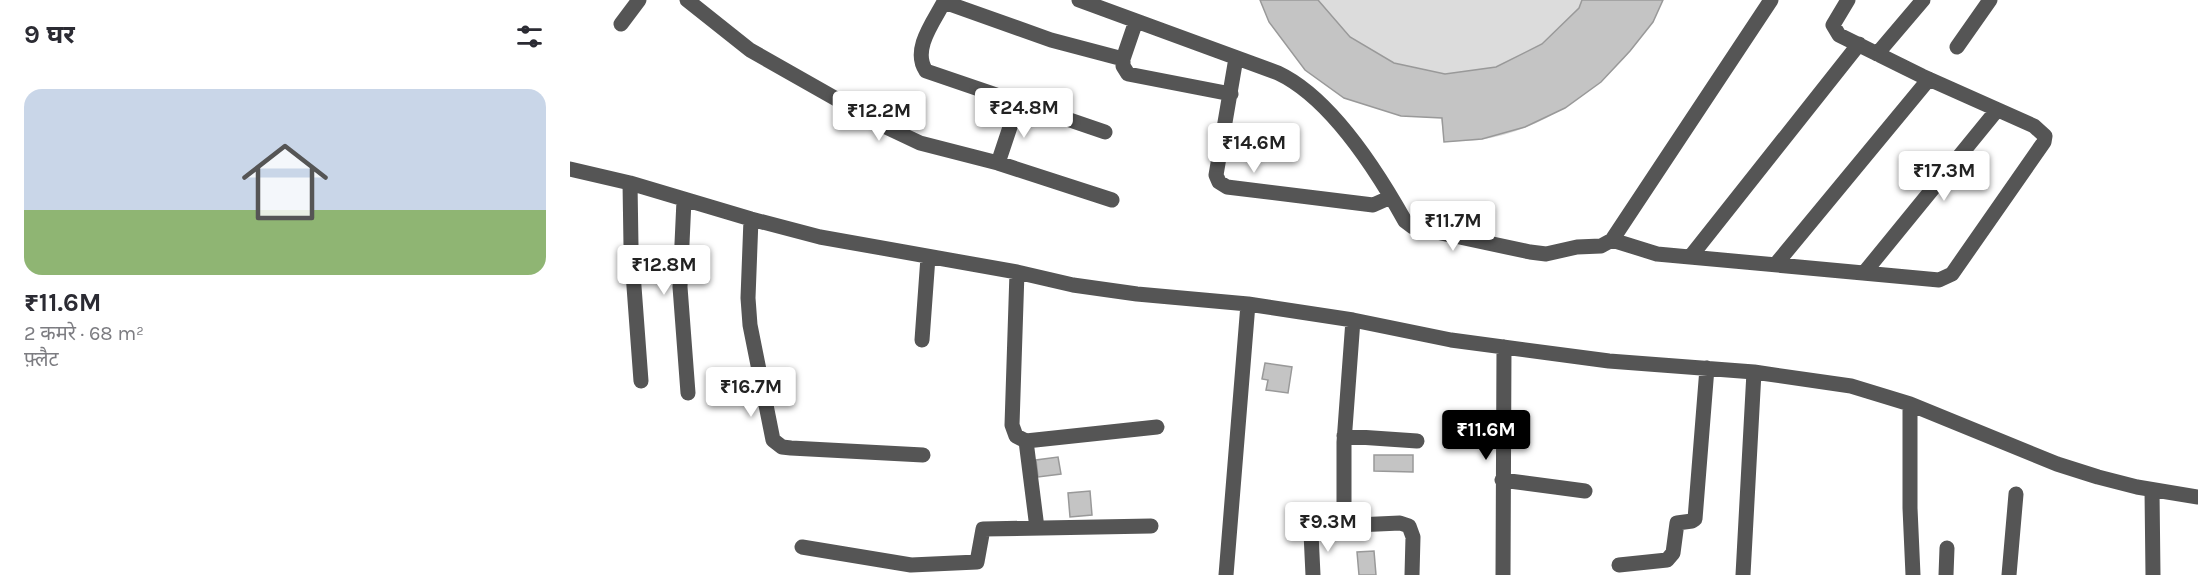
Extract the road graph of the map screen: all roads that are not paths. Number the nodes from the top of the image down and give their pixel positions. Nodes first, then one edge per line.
1 (639, 0) edge
2 (687, 0) edge
3 (1079, 0) edge
4 (1771, 0) edge
5 (1848, 0) edge
6 (1923, 0) edge
7 (1990, 0) edge
8 (944, 1) edge
9 (1136, 21) junction
10 (621, 24) dead end
11 (1858, 45) junction
12 (1957, 46) dead end
13 (1877, 54) junction
14 (1236, 58) junction
15 (1123, 59) junction
16 (1929, 80) junction
17 (1232, 94) junction
18 (1018, 103) junction
19 (1997, 110) junction
20 (1105, 132) dead end
21 (998, 164) junction
22 (570, 169) edge
23 (630, 183) junction
24 (1391, 197) junction
25 (684, 200) junction
26 (1112, 200) dead end
27 (751, 219) junction
28 (1612, 240) junction
29 (1690, 256) junction
30 (928, 257) junction
31 (1776, 264) junction
32 (1017, 272) junction
33 (1864, 273) junction
34 (1248, 304) junction
35 (1353, 320) junction
36 (922, 340) dead end
37 (1503, 348) junction
38 (1707, 368) junction
39 (1754, 372) junction
40 (640, 381) dead end
41 (688, 393) dead end
42 (1910, 404) junction
43 (1157, 427) dead end
44 (1344, 436) junction
45 (1026, 441) junction
46 (1418, 441) dead end
47 (923, 455) dead end
48 (1502, 480) junction
49 (2152, 490) junction
50 (1585, 491) dead end
51 (2016, 494) dead end
52 (2198, 497) edge
53 (1151, 526) dead end
54 (1037, 528) junction
55 (1311, 533) dead end
56 (802, 547) dead end
57 (1947, 548) dead end
58 (1619, 565) dead end
59 (911, 570) edge
60 (1226, 575) edge
61 (1313, 575) edge
62 (1412, 575) edge
63 (1503, 575) edge
64 (1743, 575) edge
65 (1913, 575) edge
66 (1946, 575) edge
67 (2008, 575) edge
68 (2153, 575) edge

1 - 10 street
2 - 21 street
3 - 9 street
4 - 28 street
5 - 11 street
6 - 13 street
7 - 12 street
8 - 15 street
8 - 18 street
9 - 14 street
9 - 15 street
11 - 13 street
11 - 29 street
13 - 16 street
14 - 17 street
14 - 24 street
15 - 17 street
16 - 19 street
16 - 31 street
17 - 24 street
18 - 20 street
18 - 21 street
19 - 33 street
19 - 33 street
21 - 26 street
22 - 23 street
23 - 25 street
23 - 40 street
24 - 28 street
25 - 27 street
25 - 41 street
27 - 30 street
27 - 47 street
28 - 29 street
29 - 31 street
30 - 32 street
30 - 36 street
31 - 33 street
32 - 34 street
32 - 45 street
34 - 35 street
34 - 60 street
35 - 37 street
35 - 44 street
37 - 38 street
37 - 48 street
38 - 39 street
38 - 58 street
39 - 42 street
39 - 64 street
42 - 49 street
42 - 65 street
43 - 45 street
44 - 46 street
44 - 62 street
45 - 54 street
48 - 50 street
48 - 63 street
49 - 52 street
49 - 68 street
51 - 67 street
53 - 54 street
54 - 59 street
55 - 61 street
56 - 59 street
57 - 66 street

